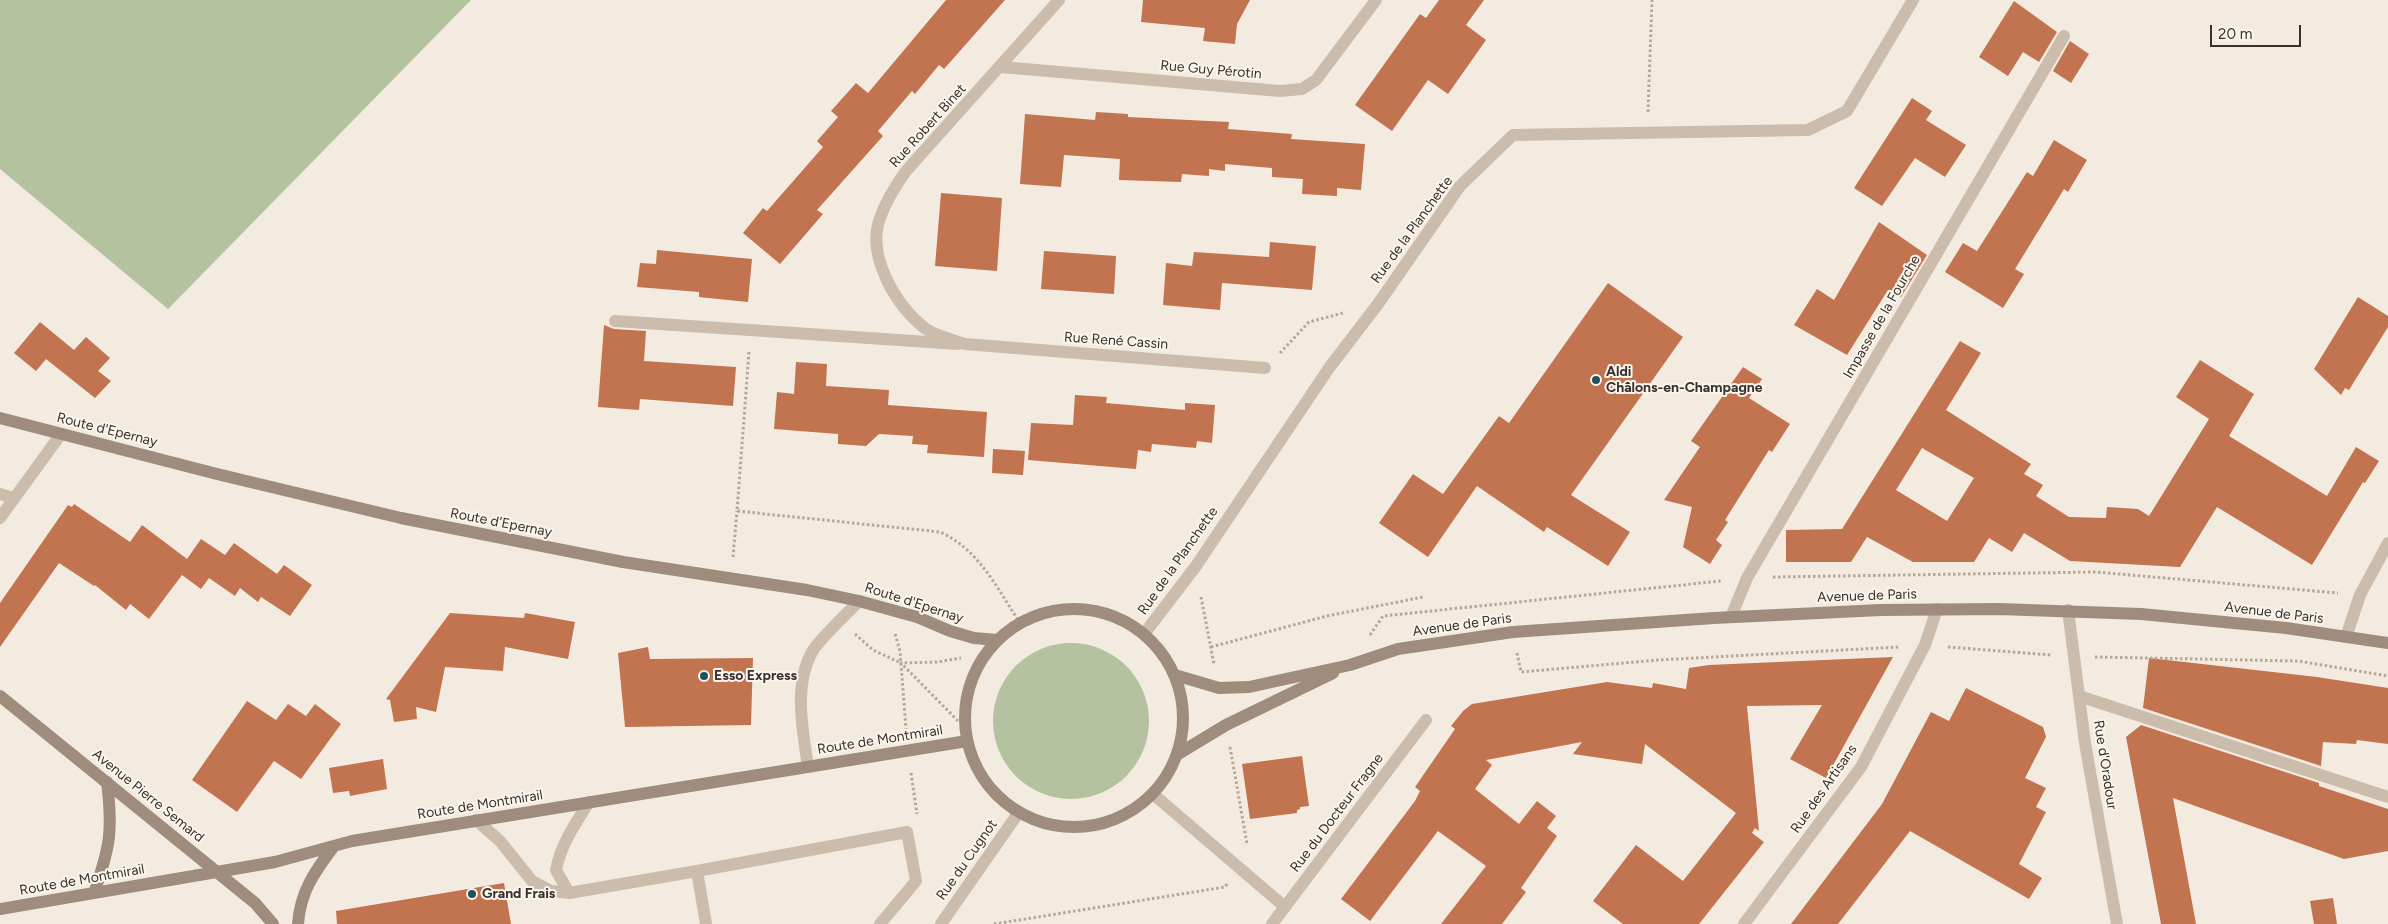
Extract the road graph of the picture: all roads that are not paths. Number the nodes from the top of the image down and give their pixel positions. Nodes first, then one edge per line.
1 (1059, 0) edge
2 (1376, 0) edge
3 (1913, 0) edge
4 (2064, 36) dead end
5 (1001, 67) junction
6 (615, 321) dead end
7 (965, 344) junction
8 (1265, 368) road end
9 (0, 418) edge
10 (61, 434) junction
11 (0, 494) edge
12 (14, 498) junction
13 (0, 518) edge
14 (2388, 543) edge
15 (859, 601) junction
16 (1938, 609) junction
17 (2068, 610) junction
18 (1731, 617) junction
19 (1144, 634) junction
20 (2346, 637) junction
21 (998, 640) junction
22 (2388, 643) edge
23 (1350, 665) junction
24 (1175, 675) junction
25 (0, 696) edge
26 (2079, 696) junction
27 (1426, 720) dead end
28 (966, 735) junction
29 (1178, 754) junction
30 (808, 767) junction
31 (107, 782) junction
32 (1153, 794) junction
33 (2388, 797) edge
34 (589, 802) junction
35 (1019, 812) junction
36 (476, 820) junction
37 (334, 846) junction
38 (697, 870) junction
39 (218, 872) junction
40 (94, 893) junction
41 (569, 893) junction
42 (1285, 907) junction
43 (0, 909) edge
44 (273, 924) edge
45 (298, 924) edge
46 (706, 924) edge
47 (880, 924) edge
48 (941, 924) edge
49 (1272, 924) edge
50 (1744, 924) edge
51 (2117, 924) edge

1 - 5 street, Rue Robert Binet
2 - 5 street, Rue Guy Pérotin
3 - 19 street, Rue de la Planchette
4 - 18 street, Impasse de la Fourche
5 - 7 street, Rue Robert Binet
6 - 7 street, Rue René Cassin
7 - 8 street, Rue René Cassin
9 - 10 main road, Route d'Epernay
10 - 12 street
10 - 15 main road, Route d'Epernay
11 - 12 street
12 - 13 street
14 - 20 street
15 - 21 main road, Route d'Epernay
15 - 30 street
16 - 17 main road, Avenue de Paris
16 - 18 main road, Avenue de Paris
16 - 50 street, Rue des Artisans
17 - 20 main road, Avenue de Paris
17 - 26 street, Rue d'Oradour
18 - 23 main road, Avenue de Paris
19 - 21 main road
19 - 24 main road
20 - 22 main road, Avenue de Paris
21 - 28 main road
23 - 24 main road, Avenue de Paris
23 - 29 main road, Avenue de Paris
24 - 29 main road
25 - 31 main road, Avenue Pierre Semard
26 - 33 street
26 - 51 street, Rue d'Oradour
27 - 42 street, Rue du Docteur Fragne
28 - 30 main road, Route de Montmirail
28 - 35 main road
29 - 32 main road
30 - 34 main road, Route de Montmirail
31 - 39 main road, Avenue Pierre Semard
31 - 40 main road
32 - 35 main road
32 - 42 street
34 - 36 main road, Route de Montmirail
34 - 41 street
35 - 48 street, Rue du Cugnot
36 - 37 main road, Route de Montmirail
36 - 41 street
37 - 39 main road, Route de Montmirail
37 - 45 main road
38 - 41 street
38 - 46 street
38 - 47 street
39 - 40 main road, Route de Montmirail
39 - 44 main road, Avenue Pierre Semard
40 - 43 main road, Route de Montmirail
42 - 49 street, Rue du Docteur Fragne

